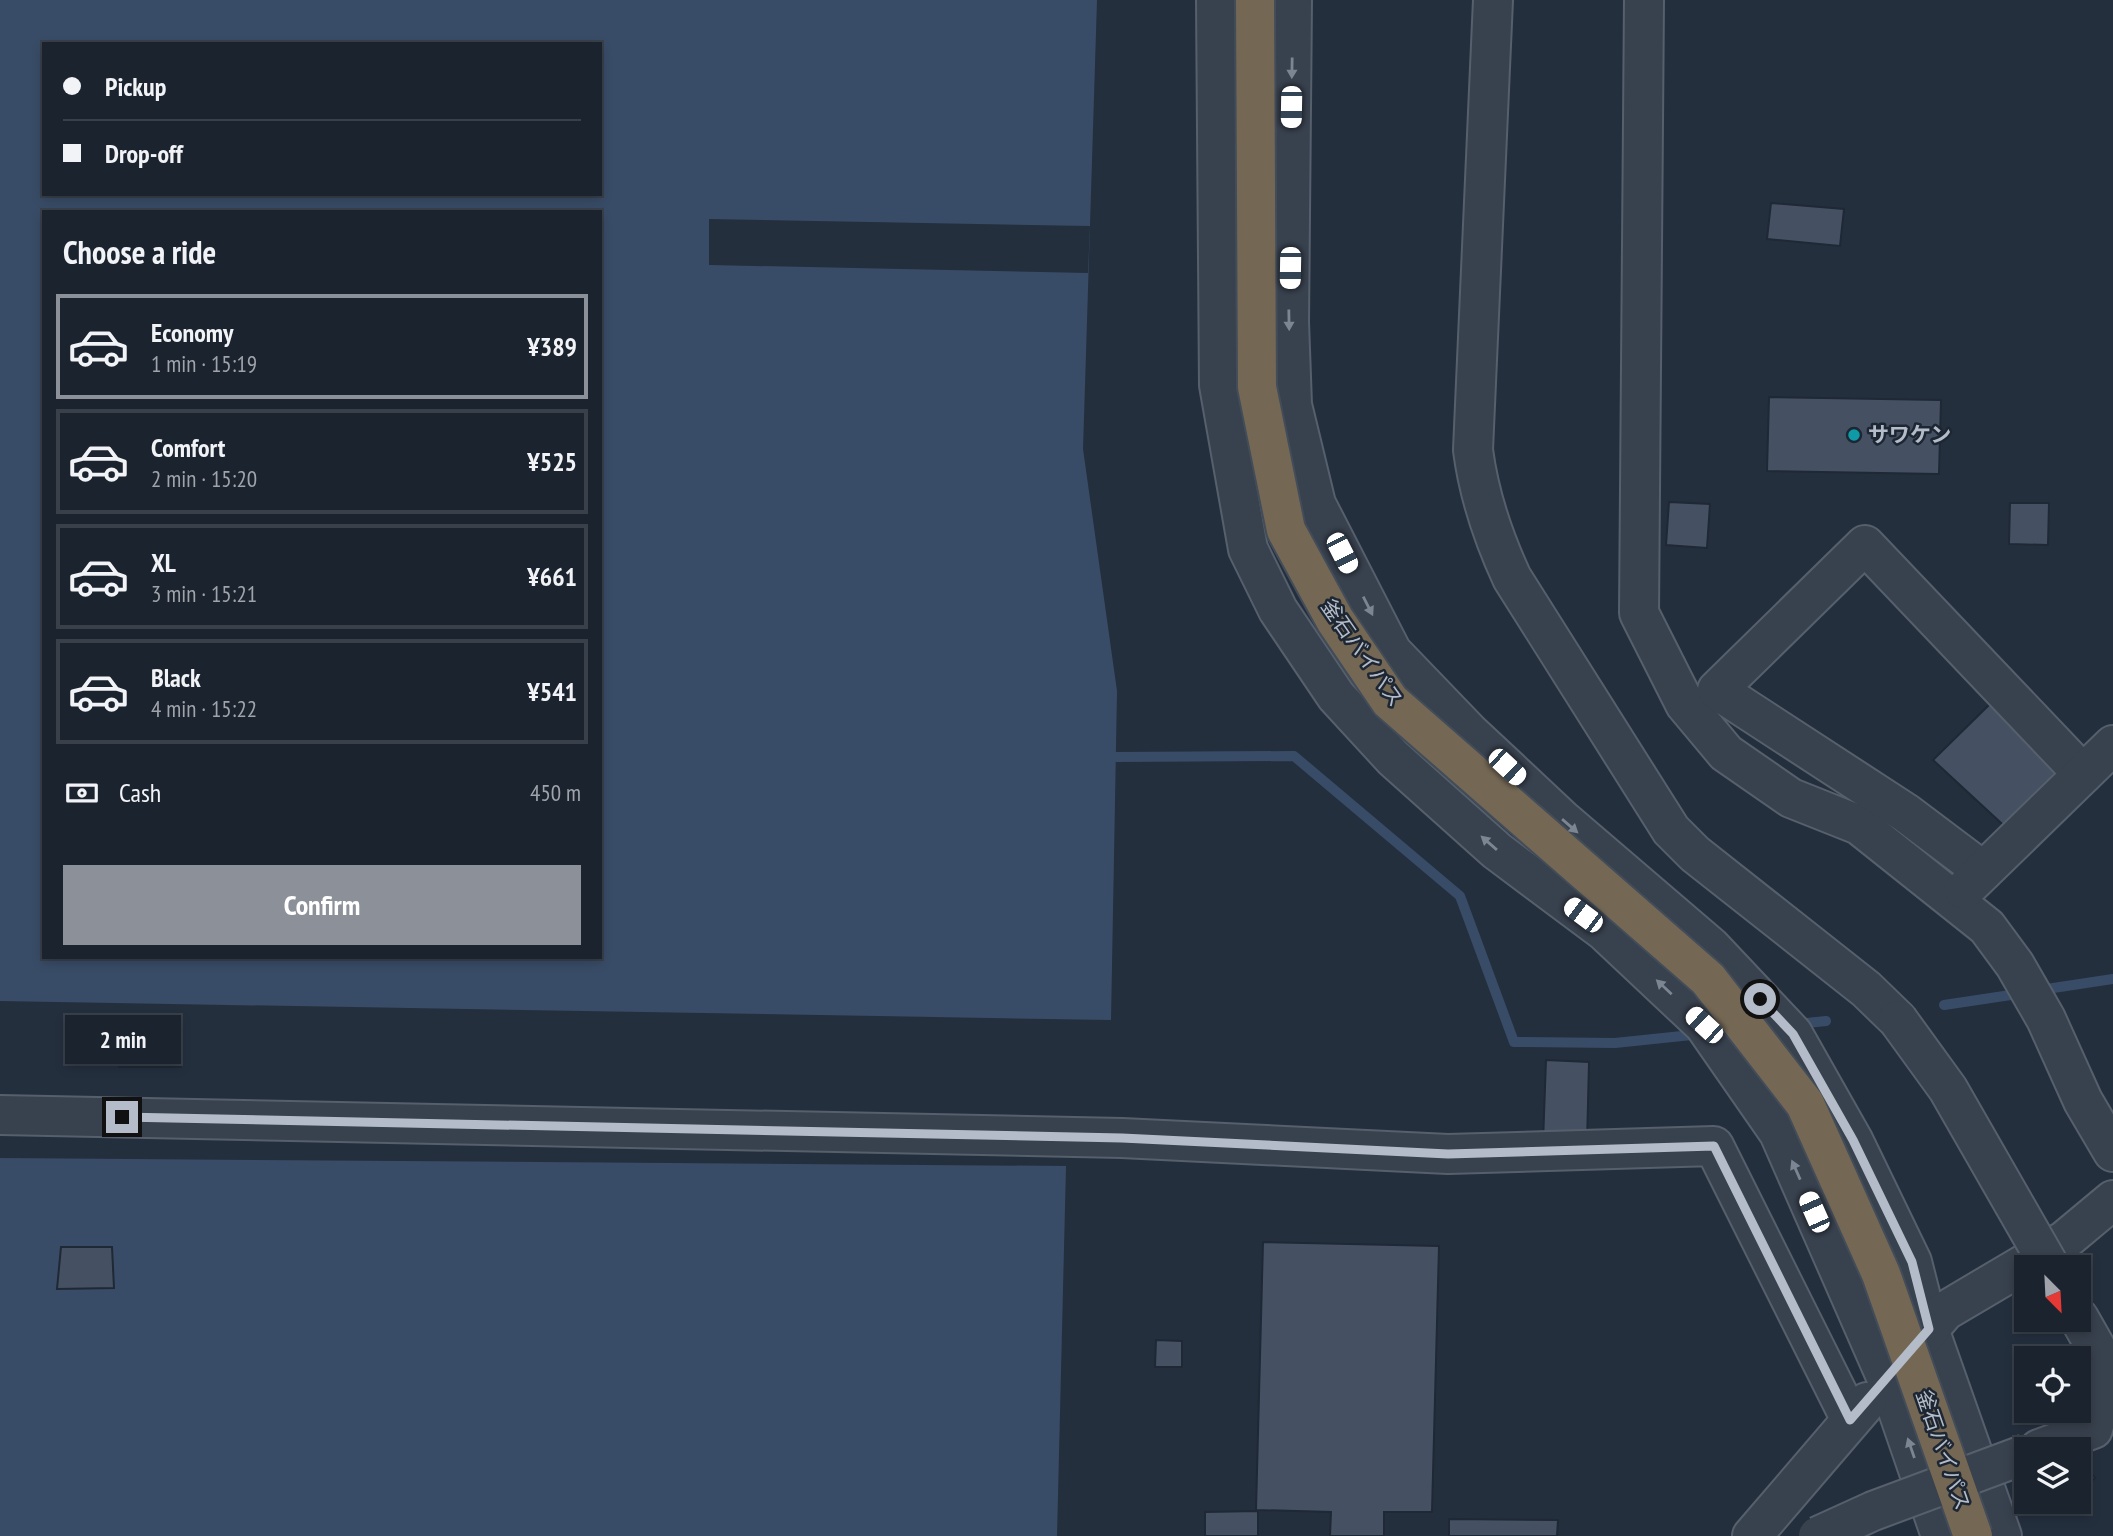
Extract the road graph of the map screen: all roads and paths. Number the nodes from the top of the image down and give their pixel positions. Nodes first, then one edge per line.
1 (1216, 0) edge
2 (1255, 0) edge
3 (1292, 0) edge
4 (1493, 0) edge
5 (1644, 0) edge
6 (2104, 757) edge
7 (1983, 871) junction
8 (1955, 899) junction
9 (0, 1115) edge
10 (2113, 1152) edge
11 (2113, 1200) edge
12 (2043, 1255) edge
13 (1929, 1329) junction
14 (2087, 1332) edge
15 (1886, 1379) junction
16 (1850, 1420) junction
17 (2071, 1437) edge
18 (2014, 1458) edge
19 (1752, 1536) edge
20 (1818, 1536) edge
21 (1941, 1536) edge
22 (1973, 1536) edge
23 (2001, 1536) edge

15 -> 1 street
2 - 22 highway, 釜石バイパス, bridge
3 -> 13 street
4 - 12 street, bridge
5 - 8 street
6 - 7 street
6 - 7 street
7 - 8 street
8 - 10 street
9 - 16 street
11 - 13 street
13 - 15 street
13 - 23 street
14 - 17 street
15 - 16 street
21 -> 15 street
16 - 19 street
18 - 20 street, bridge

